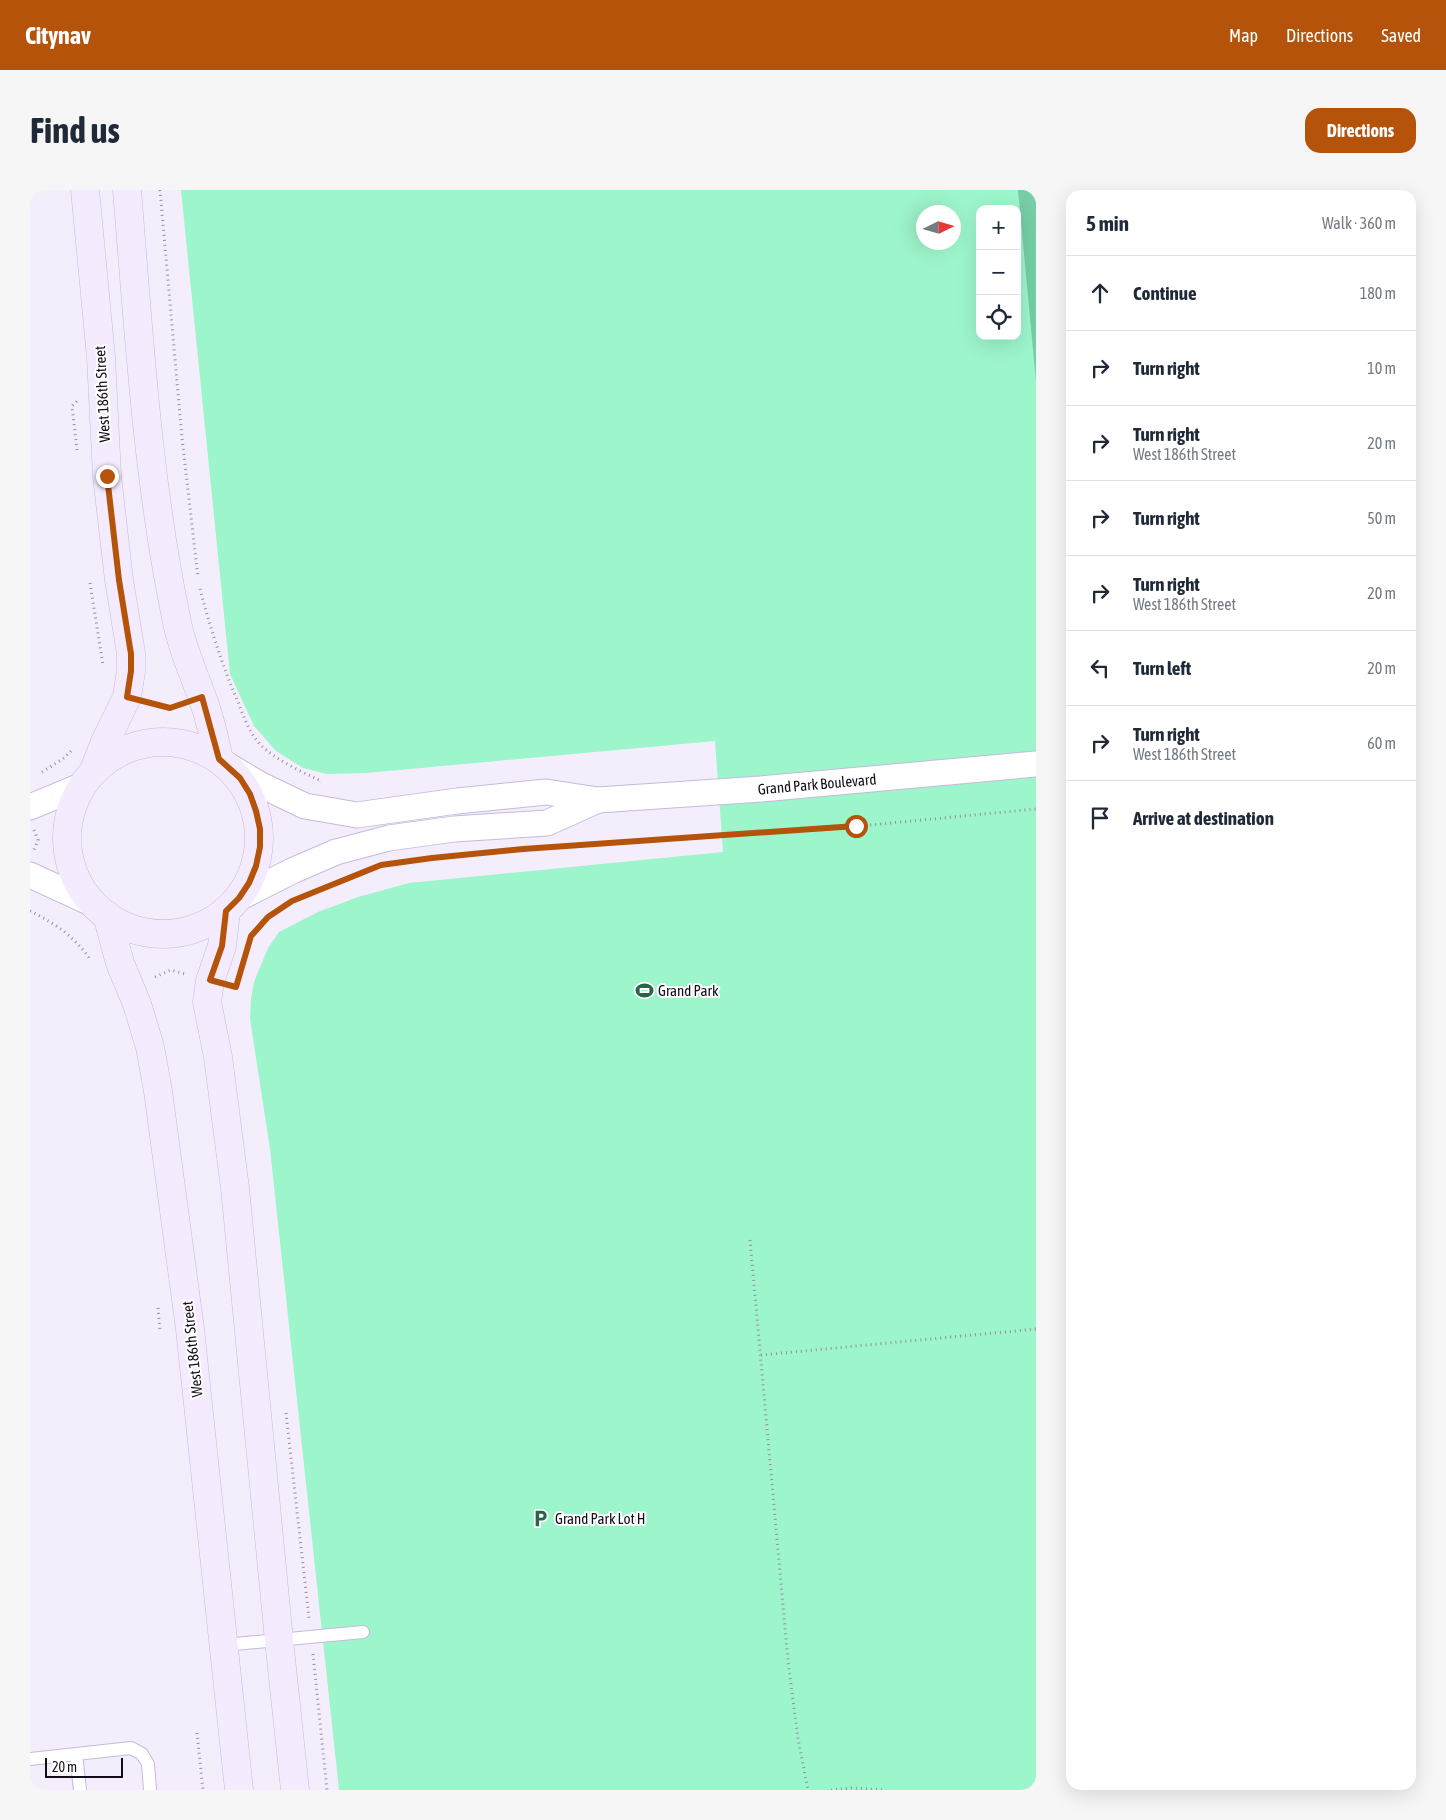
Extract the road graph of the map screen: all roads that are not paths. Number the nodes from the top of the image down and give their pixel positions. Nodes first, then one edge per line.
1 (86, 190) edge
2 (126, 190) edge
3 (223, 762) junction
4 (1036, 764) edge
5 (88, 777) junction
6 (598, 800) junction
7 (31, 817) edge
8 (31, 864) edge
9 (232, 905) junction
10 (100, 910) junction
11 (363, 1632) dead end
12 (279, 1640) junction
13 (224, 1645) junction
14 (76, 1754) junction
15 (30, 1759) edge
16 (80, 1790) edge
17 (150, 1790) edge
18 (239, 1790) edge
19 (295, 1790) edge

1 - 5 street, West 186th Street
2 - 3 street
3 - 5 street
3 - 6 street, Grand Park Boulevard
3 - 9 street
4 - 6 street, Grand Park Boulevard
5 - 7 street
5 - 10 street, West 186th Street
6 - 9 street, Grand Park Boulevard
8 - 10 street
9 - 10 street
9 - 12 street
10 - 13 street, West 186th Street
11 - 12 lane
12 - 13 lane
12 - 19 street
13 - 18 street, West 186th Street
14 - 15 lane
14 - 16 lane
14 - 17 lane

